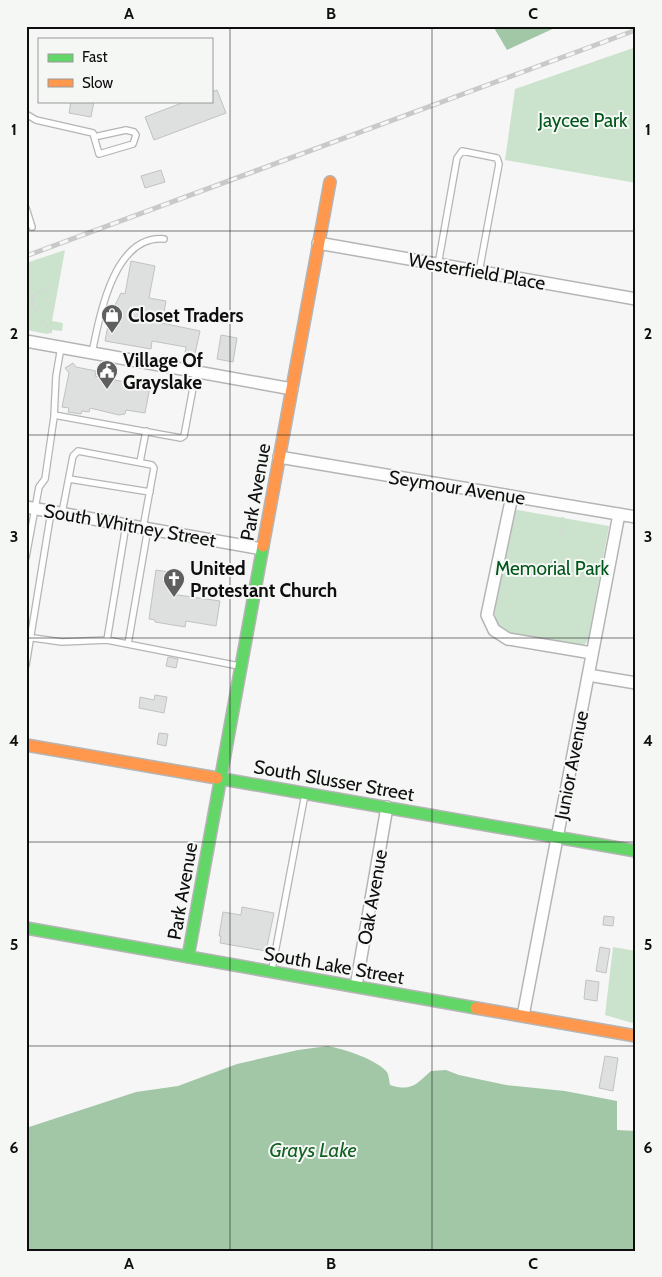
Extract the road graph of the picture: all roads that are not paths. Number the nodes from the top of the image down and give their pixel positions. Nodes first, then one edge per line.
1 (26, 114) edge
2 (94, 137) junction
3 (330, 182) dead end
4 (26, 208) edge
5 (32, 227) dead end
6 (164, 240) dead end
7 (318, 244) junction
8 (438, 264) junction
9 (479, 272) junction
10 (636, 299) edge
11 (26, 341) edge
12 (61, 347) junction
13 (92, 353) junction
14 (196, 372) junction
15 (292, 389) junction
16 (54, 415) junction
17 (146, 431) junction
18 (279, 457) junction
19 (140, 462) junction
20 (68, 479) junction
21 (150, 492) junction
22 (512, 496) junction
23 (31, 508) edge
24 (57, 512) junction
25 (619, 514) junction
26 (636, 517) edge
27 (126, 524) junction
28 (146, 528) junction
29 (262, 549) junction
30 (26, 557) edge
31 (28, 637) edge
32 (107, 640) junction
33 (128, 644) junction
34 (592, 653) junction
35 (26, 665) edge
36 (241, 666) junction
37 (588, 675) junction
38 (636, 683) edge
39 (26, 746) edge
40 (220, 779) junction
41 (305, 793) junction
42 (388, 807) junction
43 (557, 837) junction
44 (636, 851) edge
45 (26, 928) edge
46 (188, 957) junction
47 (272, 972) junction
48 (356, 986) junction
49 (523, 1016) junction
50 (636, 1036) edge

1 - 2 lane
2 - 2 lane
3 - 7 street, Park Avenue
4 - 5 lane
6 - 13 lane
7 - 8 street, Westerfield Place
7 - 15 street, Park Avenue
8 - 9 street, Westerfield Place
8 - 9 lane
9 - 10 street, Westerfield Place
11 - 12 street
12 - 13 street
12 - 16 lane
13 - 14 street
14 - 15 street
14 - 17 lane
15 - 18 street, Park Avenue
16 - 17 lane
16 - 23 lane
17 - 19 lane
18 - 22 street, Seymour Avenue
18 - 29 street, Park Avenue
19 - 20 lane
19 - 21 lane
20 - 21 lane
20 - 24 lane
21 - 28 lane
22 - 25 street, Seymour Avenue
22 - 34 street
23 - 24 street, South Whitney Street
23 - 30 lane
24 - 27 street, South Whitney Street
24 - 31 lane
25 - 26 street, Seymour Avenue
25 - 34 street, Junior Avenue
27 - 28 street, South Whitney Street
27 - 32 lane
28 - 29 street, South Whitney Street
28 - 33 lane
29 - 36 street, Park Avenue
31 - 32 lane
31 - 35 lane
32 - 33 lane
33 - 36 lane
34 - 37 street, Junior Avenue
36 - 40 street, Park Avenue
37 - 38 street
37 - 43 street, Junior Avenue
39 - 40 street, South Slusser Street
40 - 41 street, South Slusser Street
40 - 46 street, Park Avenue
41 - 42 street, South Slusser Street
41 - 47 lane
42 - 43 street, South Slusser Street
42 - 48 street, Oak Avenue
43 - 44 street, South Slusser Street
43 - 49 street, Junior Avenue
45 - 46 street, South Lake Street
46 - 47 street, South Lake Street
47 - 48 street, South Lake Street
48 - 49 street, South Lake Street
49 - 50 street, South Lake Street

